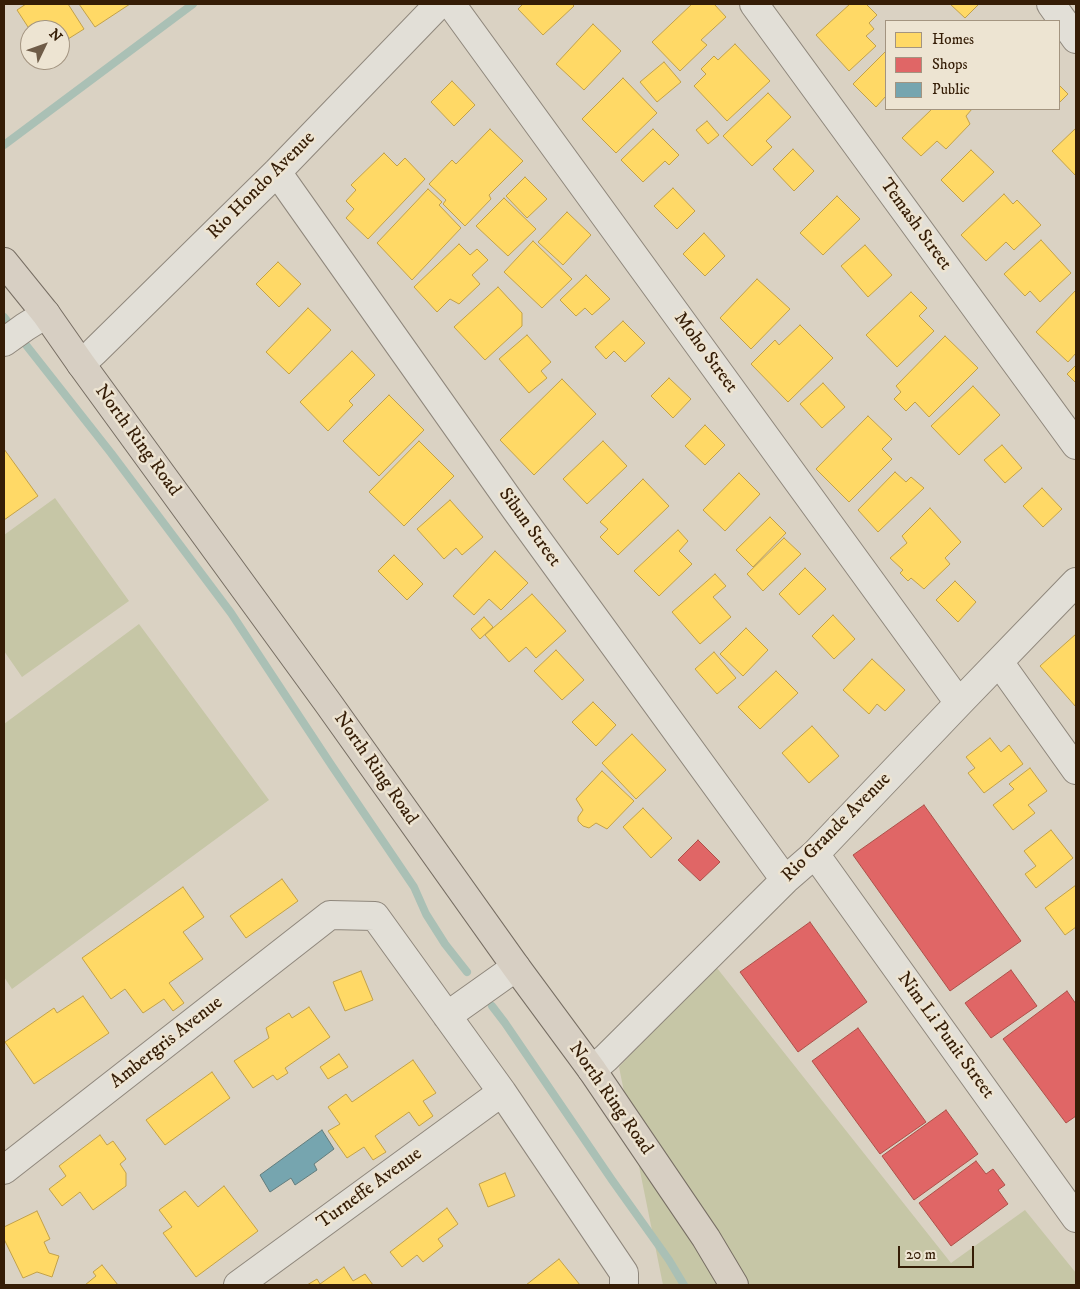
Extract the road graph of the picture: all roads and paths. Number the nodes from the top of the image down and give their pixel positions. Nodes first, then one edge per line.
1 (439, 4) edge
2 (451, 4) edge
3 (754, 4) edge
4 (1051, 4) edge
5 (1076, 39) edge
6 (277, 172) junction
7 (4, 262) edge
8 (46, 314) junction
9 (4, 342) edge
10 (81, 364) junction
11 (1076, 445) edge
12 (1076, 582) edge
13 (998, 662) junction
14 (959, 702) junction
15 (1076, 770) edge
16 (815, 854) junction
17 (785, 880) junction
18 (516, 967) junction
19 (448, 1016) junction
20 (592, 1070) junction
21 (502, 1092) junction
22 (4, 1170) edge
23 (1076, 1218) edge
24 (238, 1285) edge
25 (624, 1285) edge
26 (734, 1285) edge

1 - 6 street, Rio Hondo Avenue
2 - 14 street, Moho Street
3 - 11 street, Temash Street
4 - 5 street
6 - 10 street, Rio Hondo Avenue
6 - 17 street, Sibun Street
7 - 8 main road, North Ring Road
8 - 9 street
8 - 10 main road, North Ring Road
10 - 18 main road, North Ring Road
12 - 13 street, Rio Grande Avenue
13 - 14 street, Rio Grande Avenue
13 - 15 street
14 - 16 street, Rio Grande Avenue
16 - 17 street, Rio Grande Avenue
16 - 23 street, Nim Li Punit Street
17 - 20 street, Rio Grande Avenue
18 - 19 street
18 - 20 main road, North Ring Road
19 - 21 street
19 - 22 street, Ambergris Avenue
20 - 26 main road, North Ring Road
21 - 24 street, Turneffe Avenue
21 - 25 street

